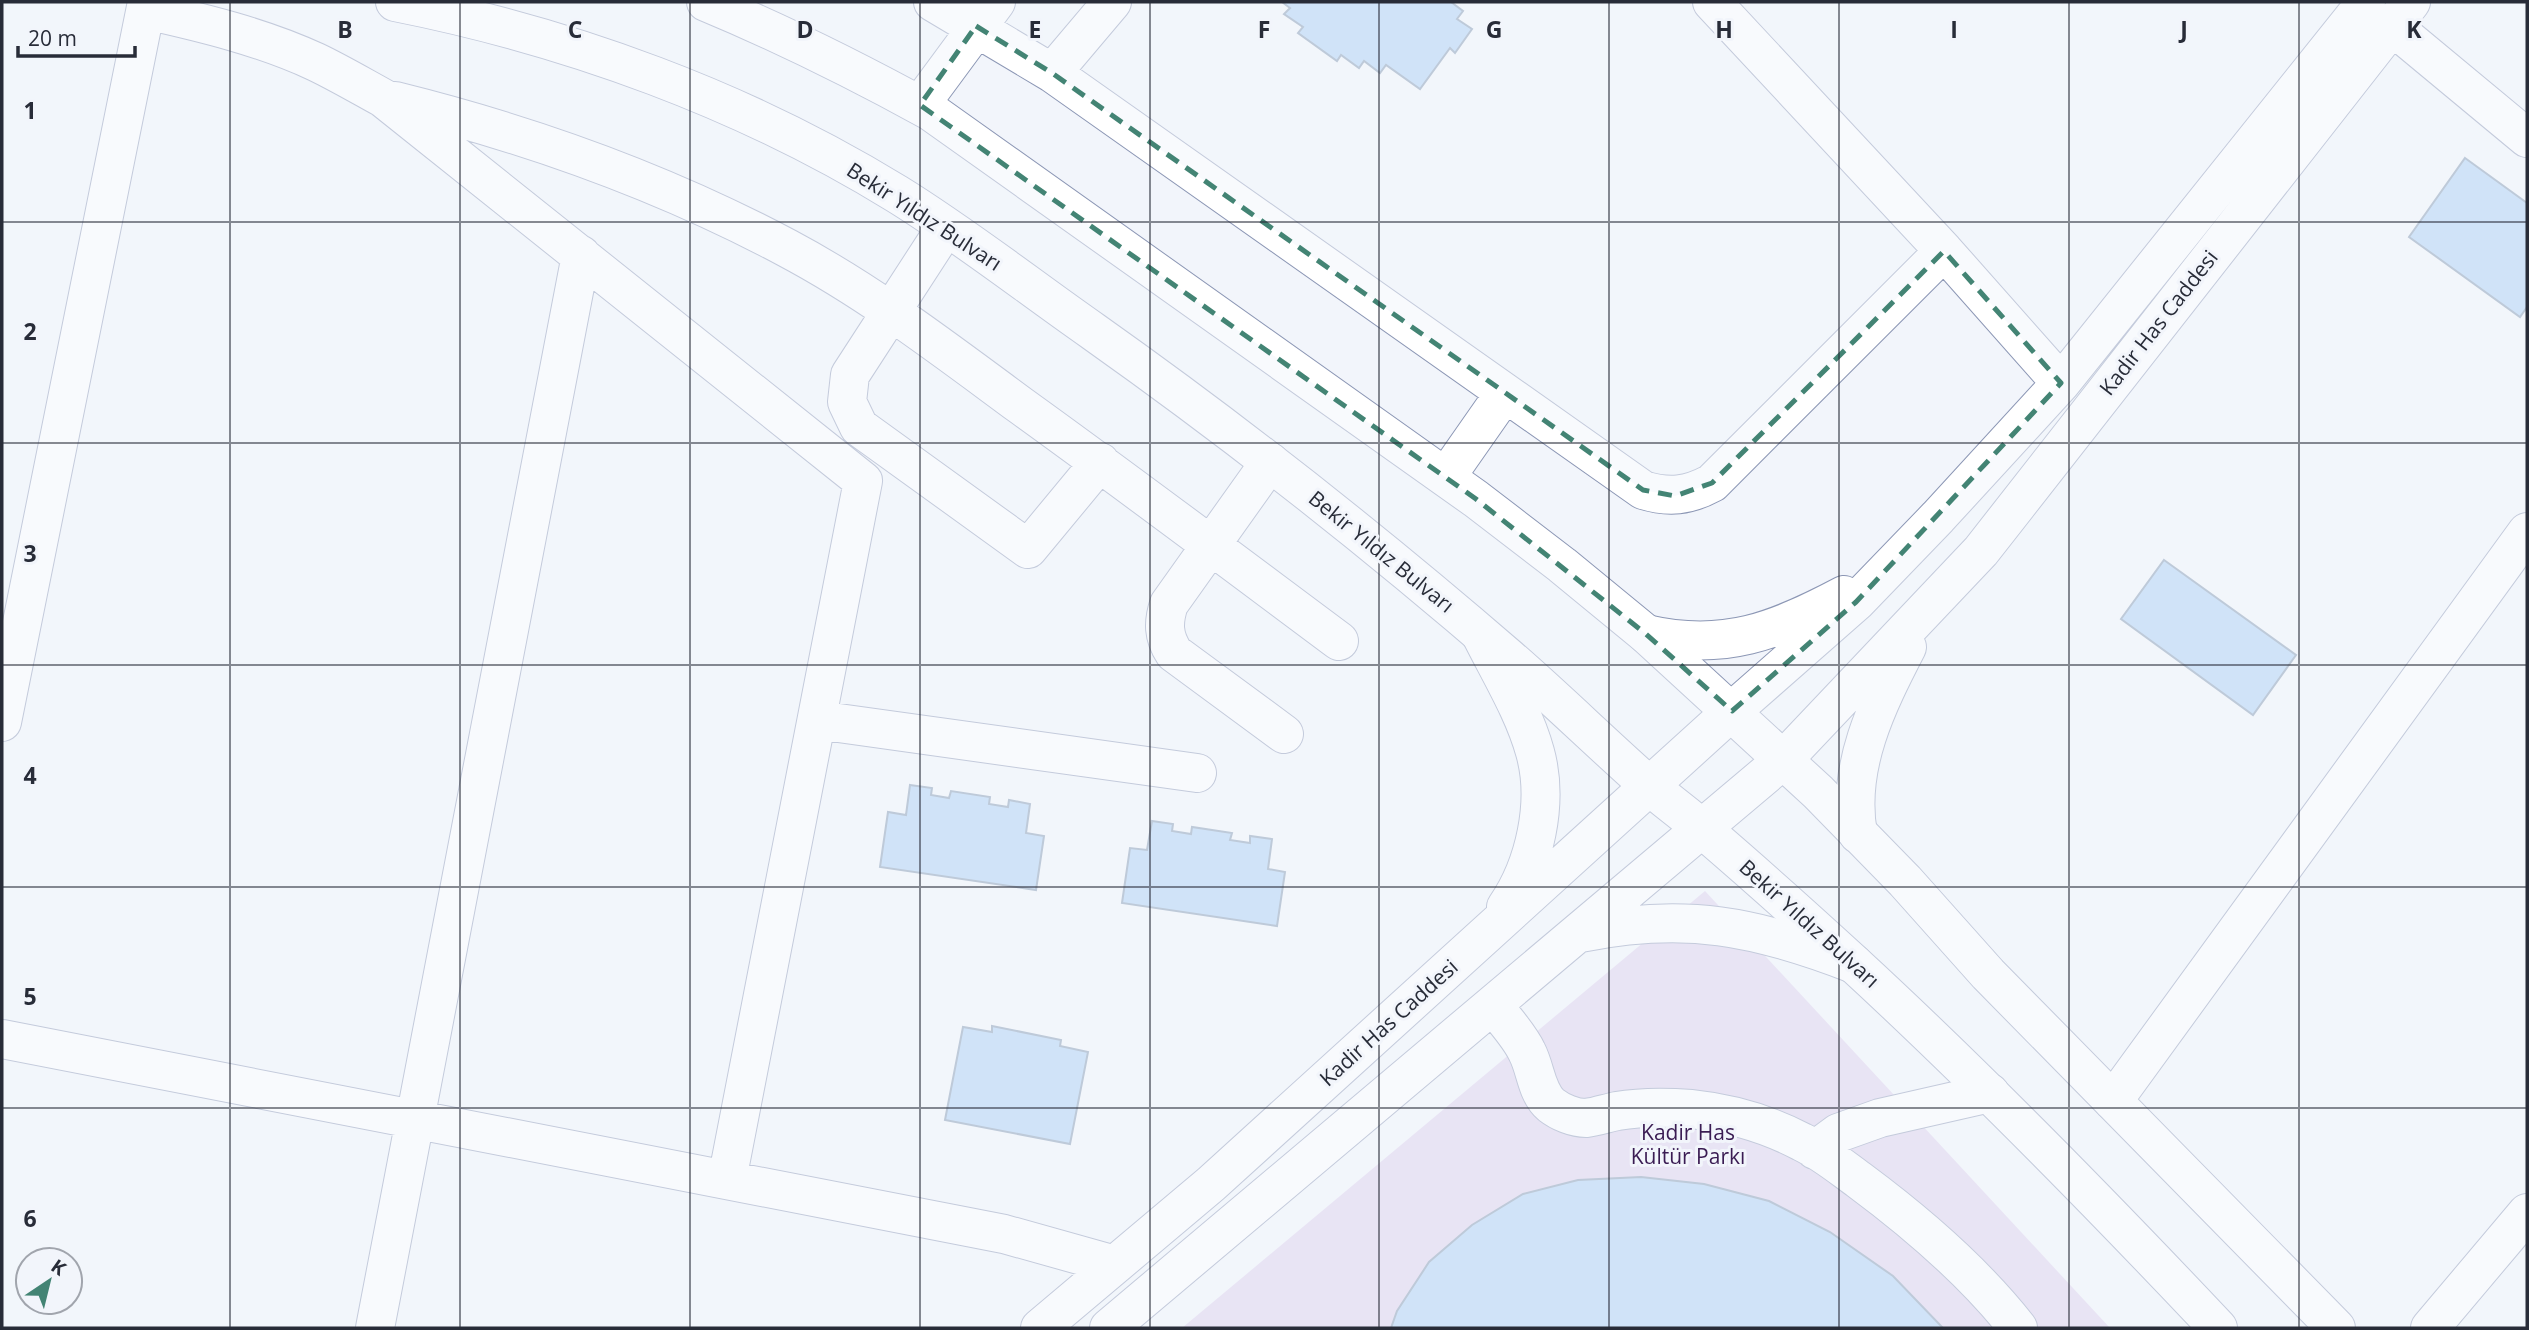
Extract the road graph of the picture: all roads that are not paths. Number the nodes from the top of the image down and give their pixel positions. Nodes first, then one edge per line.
1 (395, 2) edge
2 (706, 2) edge
3 (933, 2) edge
4 (1112, 2) edge
5 (1712, 2) edge
6 (147, 6) edge
7 (2390, 10) edge
8 (986, 14) edge
9 (1052, 73) junction
10 (383, 98) junction
11 (920, 105) junction
12 (2527, 138) edge
13 (946, 227) junction
14 (1944, 251) junction
15 (581, 255) junction
16 (891, 311) junction
17 (2061, 383) junction
18 (1504, 394) junction
19 (1100, 462) junction
20 (1270, 462) junction
21 (1446, 477) junction
22 (2527, 532) edge
23 (1211, 545) junction
24 (1883, 575) junction
25 (1926, 609) junction
26 (1646, 634) junction
27 (1481, 635) junction
28 (1339, 641) dead end
29 (1732, 711) junction
30 (817, 720) junction
31 (2, 722) edge
32 (1284, 734) dead end
33 (1783, 760) junction
34 (1197, 773) dead end
35 (1651, 787) junction
36 (1703, 829) junction
37 (1858, 834) junction
38 (1488, 933) junction
39 (1579, 933) junction
40 (1854, 964) junction
41 (1493, 1005) junction
42 (2, 1040) edge
43 (1990, 1093) junction
44 (2113, 1101) junction
45 (415, 1119) junction
46 (1815, 1150) junction
47 (727, 1180) junction
48 (2527, 1213) edge
49 (1115, 1265) junction
50 (375, 1328) edge
51 (1041, 1328) edge
52 (1109, 1328) edge
53 (2018, 1328) edge
54 (2218, 1328) edge
55 (2336, 1328) edge
56 (2430, 1328) edge

1 - 13 street, Bekir Yıldız Bulvarı
2 - 11 street
3 - 8 street
4 - 9 street
5 - 14 street
6 - 10 street
6 - 31 street
7 - 12 street
7 - 17 street, Kadir Has Caddesi
7 - 25 street, Kadir Has Caddesi
8 - 9 street
8 - 11 street
9 - 18 street
10 - 15 street
10 - 16 street
11 - 21 street
13 - 16 street
13 - 20 street, Bekir Yıldız Bulvarı
14 - 17 street
14 - 18 street
15 - 30 street
15 - 45 street
16 - 19 street
16 - 19 street
17 - 24 street, Kadir Has Caddesi
18 - 21 street
19 - 23 street
20 - 23 street
20 - 27 street, Bekir Yıldız Bulvarı
21 - 26 street
22 - 44 street
23 - 28 street
23 - 32 street
24 - 26 street
24 - 29 street, Kadir Has Caddesi
25 - 33 street, Kadir Has Caddesi
25 - 37 street
26 - 29 street
27 - 35 street, Bekir Yıldız Bulvarı
27 - 38 street
29 - 33 street
29 - 35 street, Kadir Has Caddesi
30 - 34 street
30 - 47 street
33 - 36 street
33 - 37 street
35 - 36 street, Bekir Yıldız Bulvarı
35 - 38 street, Kadir Has Caddesi
36 - 39 street
36 - 40 street, Bekir Yıldız Bulvarı
37 - 44 street
38 - 49 street, Kadir Has Caddesi
39 - 40 street
39 - 41 street
40 - 43 street, Bekir Yıldız Bulvarı
41 - 46 street
41 - 52 street
42 - 45 street
43 - 46 street
43 - 54 street, Bekir Yıldız Bulvarı
44 - 55 street
45 - 47 street
45 - 50 street
46 - 53 street
47 - 49 street
48 - 56 street
49 - 51 street, Kadir Has Caddesi

